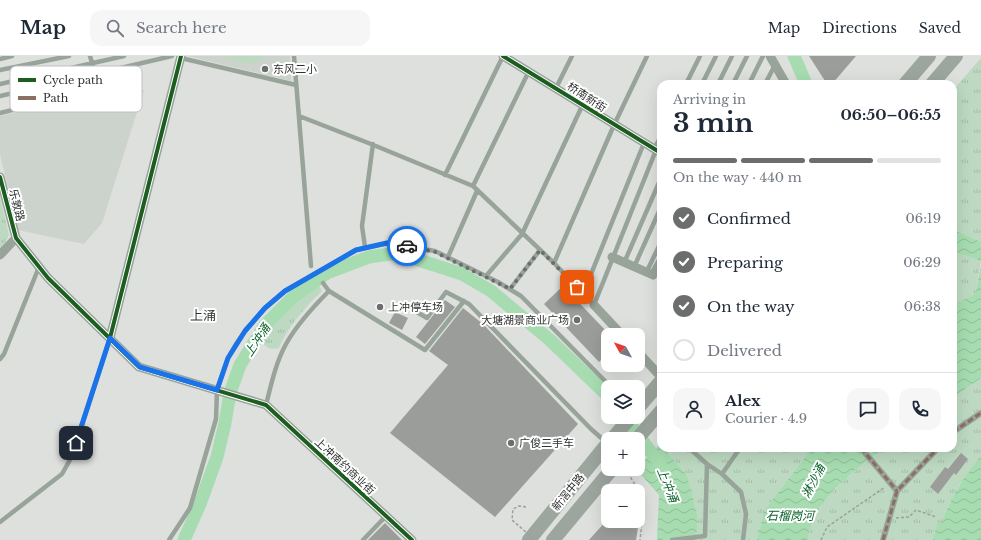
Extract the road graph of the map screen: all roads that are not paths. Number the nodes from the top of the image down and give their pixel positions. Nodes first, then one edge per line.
1 (12, 56) edge
2 (69, 56) edge
3 (90, 56) edge
4 (124, 56) edge
5 (294, 56) edge
6 (503, 56) edge
7 (572, 56) edge
8 (647, 56) edge
9 (700, 56) edge
10 (716, 56) edge
11 (732, 56) edge
12 (747, 56) edge
13 (763, 56) edge
14 (770, 56) edge
15 (929, 56) edge
16 (956, 56) edge
17 (178, 57) edge
18 (0, 59) edge
19 (92, 63) junction
20 (775, 65) junction
21 (20, 66) edge
22 (79, 66) edge
23 (93, 66) edge
24 (134, 66) edge
25 (10, 68) edge
26 (0, 70) edge
27 (529, 71) junction
28 (688, 80) edge
29 (704, 80) edge
30 (720, 80) edge
31 (735, 80) edge
32 (751, 80) edge
33 (767, 80) edge
34 (782, 80) edge
35 (908, 80) edge
36 (935, 80) edge
37 (10, 82) edge
38 (0, 84) edge
39 (296, 85) junction
40 (556, 88) junction
41 (10, 94) edge
42 (0, 96) edge
43 (582, 104) junction
44 (10, 110) edge
45 (0, 113) edge
46 (299, 116) junction
47 (614, 124) junction
48 (644, 143) junction
49 (373, 144) junction
50 (657, 150) edge
51 (445, 175) junction
52 (0, 177) edge
53 (473, 186) junction
54 (657, 187) edge
55 (477, 191) junction
56 (657, 216) edge
57 (522, 234) junction
58 (16, 238) junction
59 (365, 247) junction
60 (540, 250) junction
61 (657, 250) edge
62 (0, 256) edge
63 (448, 257) junction
64 (612, 257) junction
65 (554, 263) junction
66 (624, 263) junction
67 (311, 266) dead end
68 (39, 267) junction
69 (634, 267) junction
70 (657, 267) edge
71 (646, 273) junction
72 (486, 276) junction
73 (323, 283) dead end
74 (510, 289) junction
75 (329, 291) junction
76 (583, 294) junction
77 (464, 301) junction
78 (403, 304) dead end
79 (594, 305) junction
80 (615, 328) edge
81 (110, 338) junction
82 (0, 359) edge
83 (645, 360) edge
84 (657, 373) edge
85 (604, 380) edge
86 (657, 386) edge
87 (217, 390) junction
88 (645, 400) edge
89 (266, 405) junction
90 (981, 413) edge
91 (656, 419) edge
92 (624, 424) edge
93 (957, 429) edge
94 (618, 432) edge
95 (644, 432) edge
96 (601, 436) edge
97 (601, 452) edge
98 (694, 452) edge
99 (737, 452) edge
100 (864, 452) edge
101 (934, 452) edge
102 (707, 464) junction
103 (722, 474) junction
104 (606, 476) edge
105 (897, 492) junction
106 (386, 516) junction
107 (0, 522) edge
108 (169, 540) edge
109 (363, 540) edge
110 (412, 540) edge
111 (529, 540) edge
112 (553, 540) edge
113 (672, 540) edge
114 (742, 540) edge
115 (883, 540) edge

1 - 18 lane
2 - 21 lane
3 - 19 lane
4 - 19 lane
5 - 39 lane
6 - 27 street, 桥南新街
6 - 51 lane
7 - 40 lane
8 - 47 lane
9 - 28 lane
10 - 29 lane
11 - 30 lane
12 - 31 lane
13 - 32 lane
14 - 20 street
15 - 35 highway
16 - 36 highway
17 - 24 lane
17 - 39 lane
17 - 81 street
19 - 22 lane
19 - 23 lane
20 - 33 lane
20 - 34 street
25 - 26 lane
27 - 40 street, 桥南新街
27 - 53 lane
37 - 38 lane
39 - 46 lane
40 - 43 street, 桥南新街
41 - 42 lane
43 - 47 street, 桥南新街
43 - 57 lane
44 - 45 lane
46 - 49 lane
46 - 67 lane
47 - 48 street, 桥南新街
47 - 65 lane
48 - 50 street, 桥南新街
48 - 76 lane
49 - 51 lane
49 - 59 lane
50 - 64 lane
51 - 53 lane
52 - 58 street, 乐敦路
53 - 55 lane
54 - 66 lane
55 - 57 lane
55 - 63 lane
56 - 69 lane
57 - 60 lane
57 - 72 lane
58 - 62 street
58 - 68 street
59 - 63 lane
59 - 87 lane
60 - 65 lane
60 - 74 lane
61 - 71 lane
63 - 72 lane
64 - 66 street
64 - 79 lane
65 - 76 lane
66 - 69 street
68 - 81 street
68 - 82 lane
69 - 71 street
70 - 71 street
72 - 74 lane
73 - 75 lane
74 - 85 lane
75 - 77 lane
75 - 89 lane
76 - 79 lane
77 - 78 lane
77 - 96 lane
79 - 80 street
81 - 87 street
81 - 107 lane
83 - 84 street
86 - 88 highway
87 - 89 street
87 - 108 lane
89 - 106 street, 上冲南约商业街
90 - 93 street
91 - 95 highway
92 - 94 highway, 新滘中路
97 - 111 highway, 新滘中路
98 - 102 lane
99 - 103 lane
100 - 105 street
101 - 105 street
102 - 103 lane
102 - 113 lane
103 - 114 lane
104 - 112 highway, 新滘中路
105 - 115 street
106 - 109 lane
106 - 110 street, 上冲南约商业街

